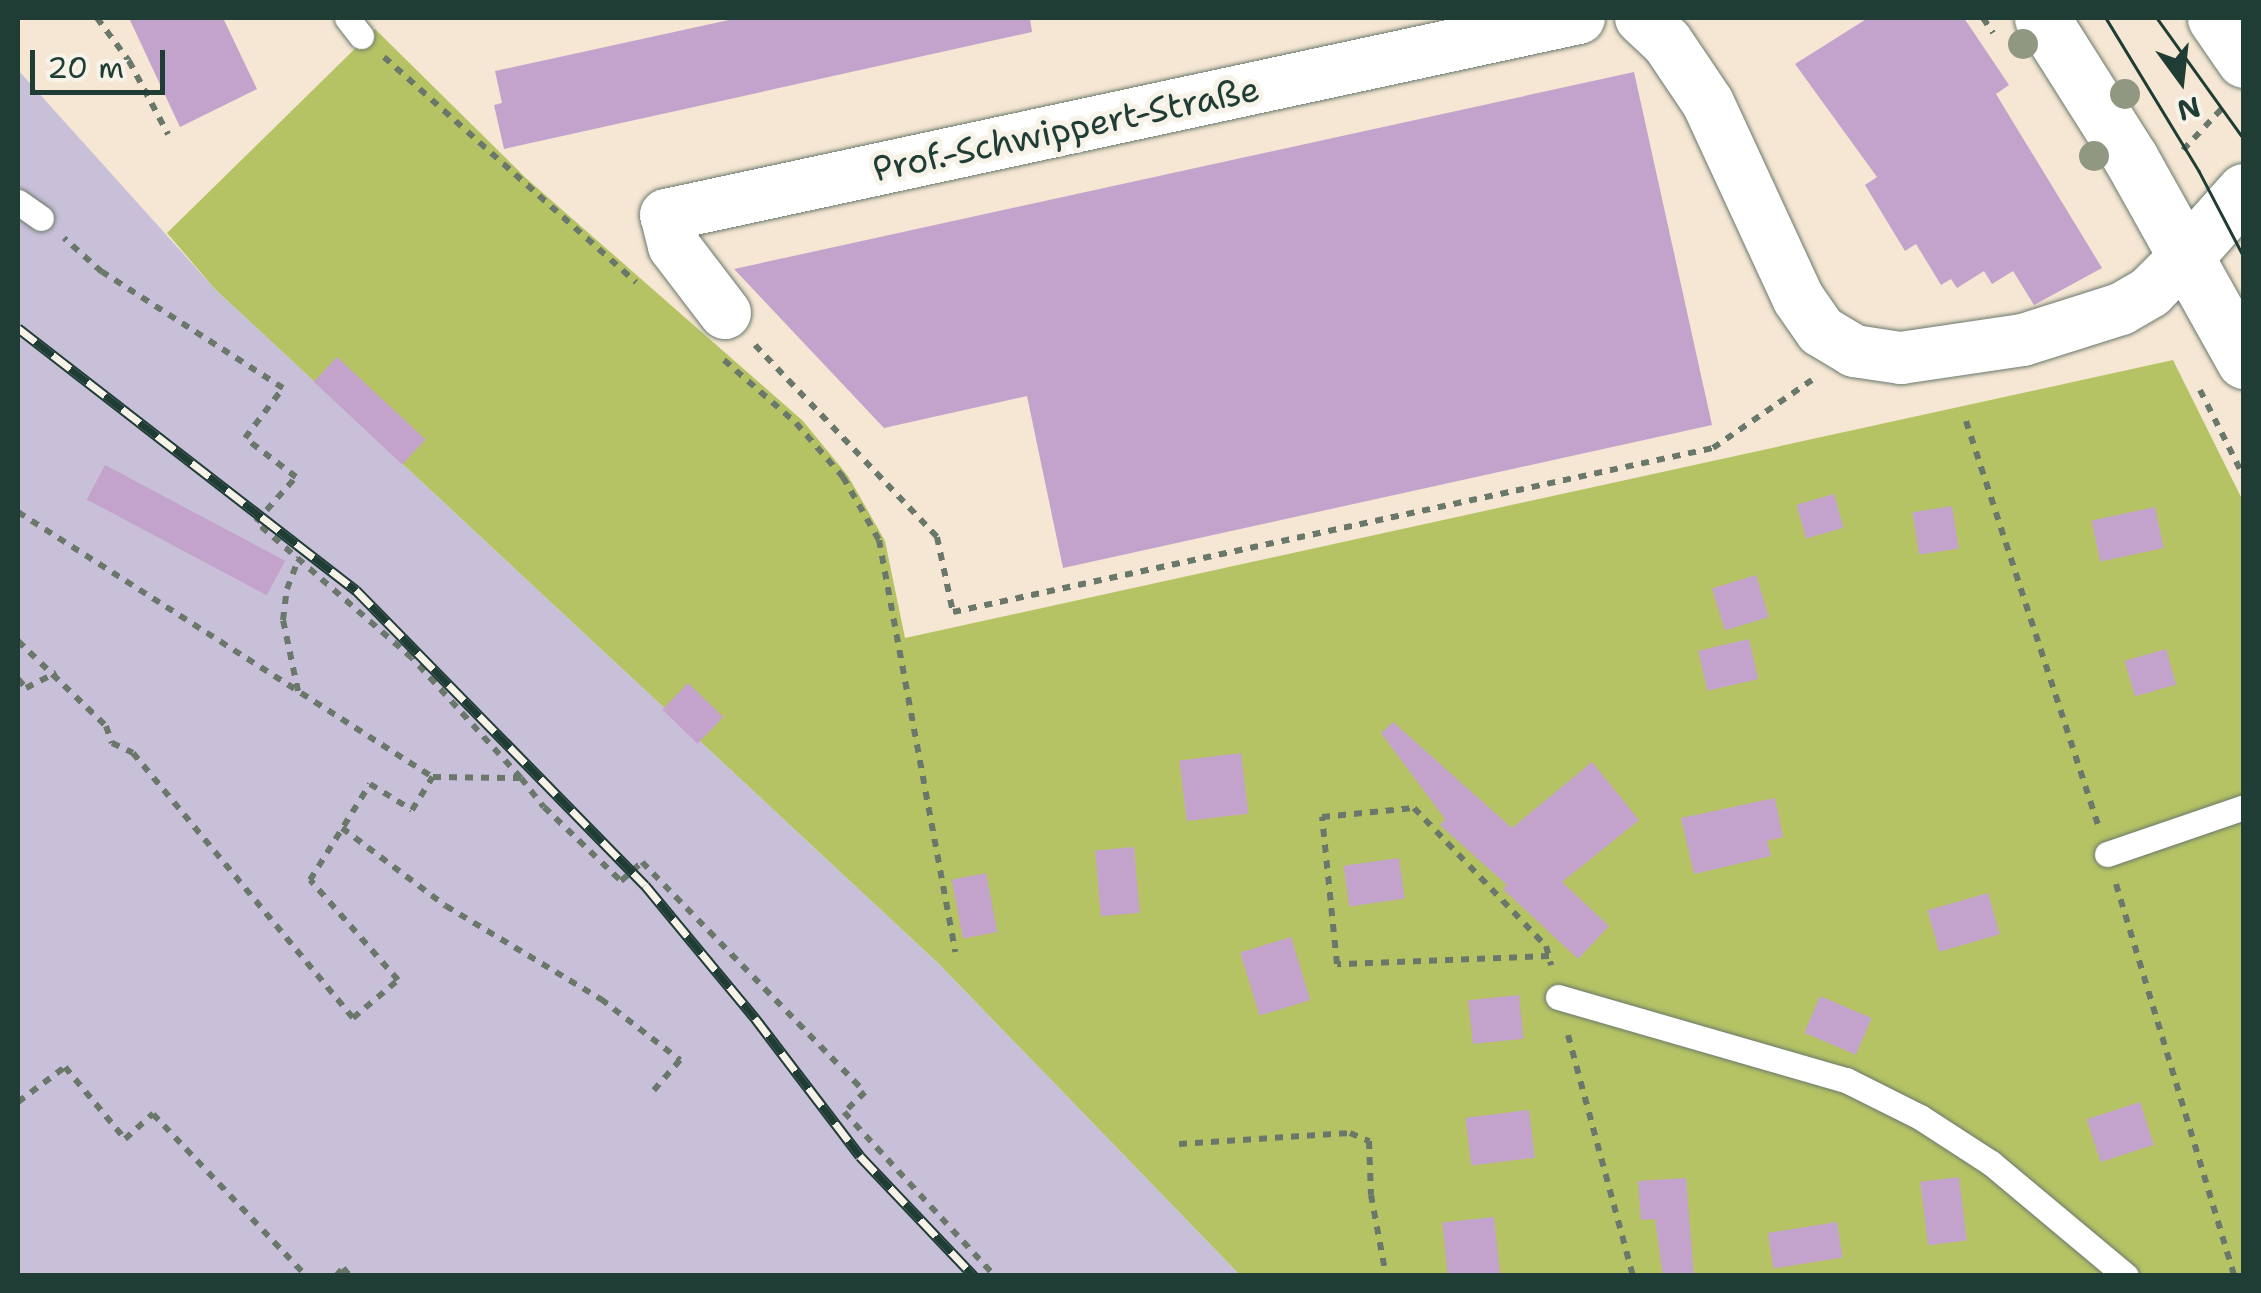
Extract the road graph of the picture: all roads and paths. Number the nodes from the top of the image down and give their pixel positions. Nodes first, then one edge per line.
1 (97, 18) edge
2 (1579, 18) edge
3 (1641, 18) edge
4 (2042, 18) edge
5 (2215, 18) edge
6 (354, 27) edge
7 (2238, 78) edge
8 (168, 134) dead end
9 (2148, 189) junction
10 (2244, 192) edge
11 (18, 202) edge
12 (41, 218) joint
13 (2186, 256) junction
14 (638, 284) dead end
15 (718, 330) junction
16 (1854, 351) junction
17 (2219, 370) edge
18 (2244, 477) edge
19 (18, 512) edge
20 (299, 557) junction
21 (18, 641) edge
22 (56, 673) junction
23 (18, 679) edge
24 (298, 691) junction
25 (433, 777) junction
26 (522, 778) junction
27 (2244, 808) edge
28 (342, 828) junction
29 (2107, 854) dead end
30 (955, 952) dead end
31 (1549, 956) junction
32 (1558, 997) junction
33 (654, 1090) dead end
34 (18, 1102) edge
35 (1180, 1144) dead end
36 (306, 1276) edge
37 (336, 1276) edge
38 (350, 1276) edge
39 (994, 1276) edge
40 (1386, 1276) edge
41 (1633, 1276) edge
42 (2126, 1276) edge

1 - 8 path
2 - 15 street, Prof.-Schwippert-Straße
3 - 16 street
4 - 9 main road
5 - 7 main road
6 - 14 path
7 - 9 path
9 - 13 main road
10 - 13 main road
11 - 12 lane
12 - 20 path
13 - 16 street
13 - 17 main road
15 - 16 path
15 - 30 path
17 - 18 path
19 - 24 path
20 - 24 path
20 - 26 path
21 - 22 path
22 - 23 path
22 - 28 path
24 - 25 path
25 - 26 path
25 - 28 path
26 - 39 path
27 - 29 lane
28 - 33 path
31 - 31 path
31 - 32 path
32 - 41 path
32 - 42 lane
34 - 36 path
35 - 40 path
37 - 38 path

